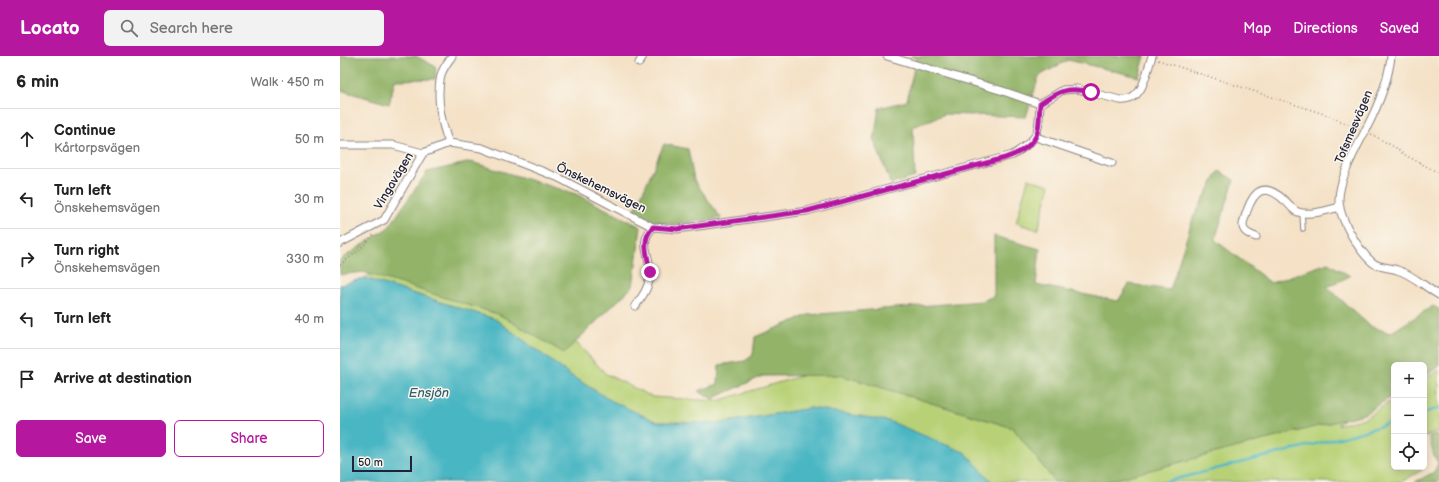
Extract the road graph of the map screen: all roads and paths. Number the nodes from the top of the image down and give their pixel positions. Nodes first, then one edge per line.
1 (452, 56) edge
2 (887, 56) edge
3 (1391, 56) edge
4 (1152, 57) edge
5 (1040, 104) junction
6 (1365, 131) junction
7 (1036, 137) junction
8 (449, 143) junction
9 (340, 145) edge
10 (423, 153) junction
11 (1112, 163) dead end
12 (1439, 173) edge
13 (1340, 207) junction
14 (1302, 212) junction
15 (384, 220) junction
16 (653, 227) junction
17 (1303, 228) dead end
18 (1256, 237) dead end
19 (340, 243) edge
20 (340, 265) edge
21 (1439, 295) edge
22 (635, 306) dead end

1 - 8 street
2 - 5 street
3 - 6 street, Tofsmesvägen
4 - 5 street
4 - 6 path
5 - 7 street
6 - 12 path
6 - 13 street, Tofsmesvägen
7 - 11 street
7 - 16 street, Önskehemsvägen
8 - 10 street, Önskehemsvägen
8 - 16 street, Önskehemsvägen
9 - 10 street
10 - 15 street, Vingavägen
13 - 14 street
13 - 21 street, Tofsmesvägen
14 - 17 lane
14 - 18 street
15 - 19 street, Vingavägen
15 - 20 path, Vingavägen
16 - 22 street

